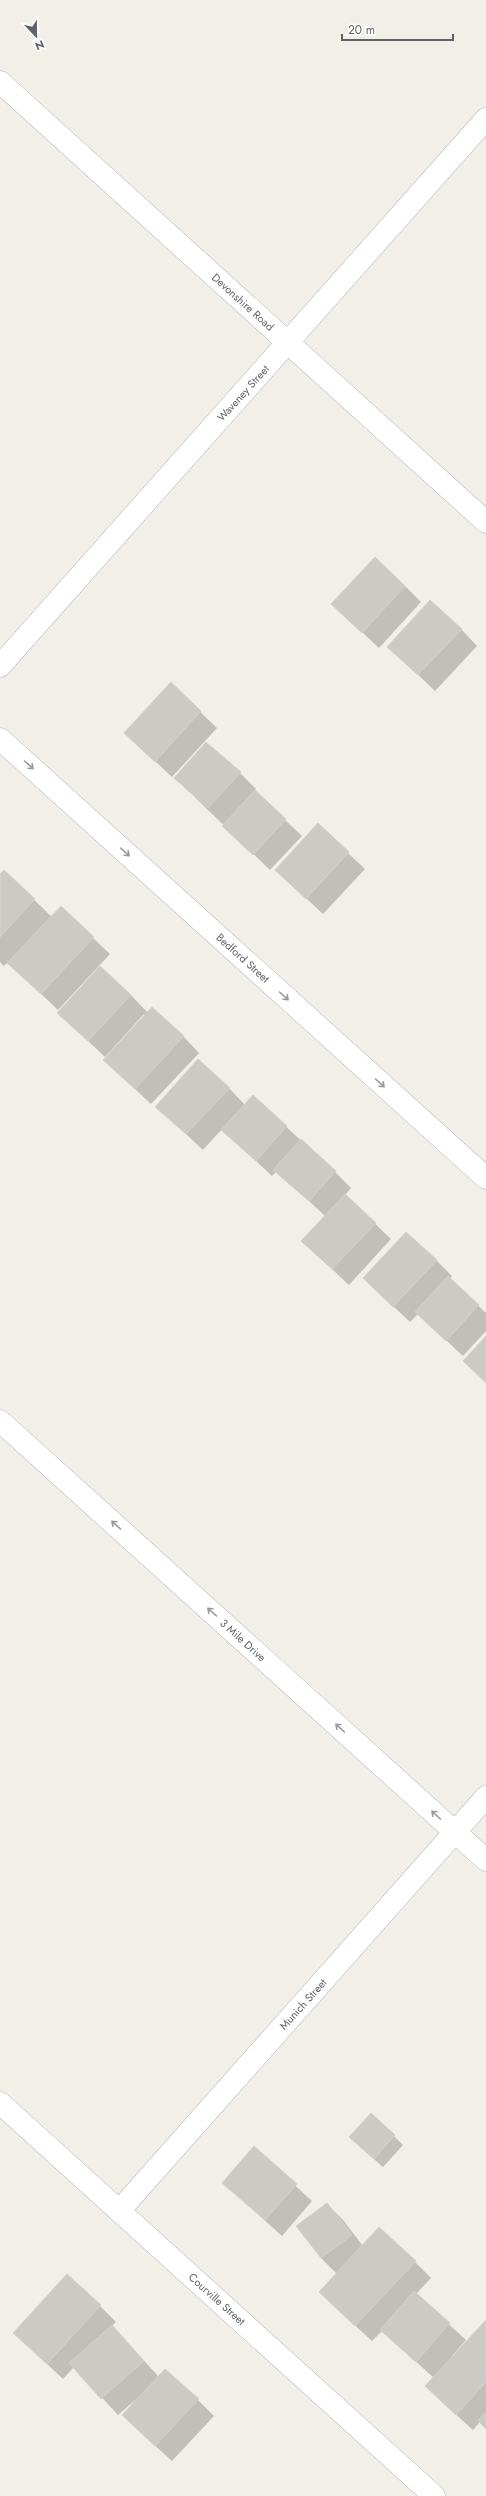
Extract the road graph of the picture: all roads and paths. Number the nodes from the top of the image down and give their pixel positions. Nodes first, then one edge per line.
1 (0, 82) edge
2 (486, 119) edge
3 (288, 343) junction
4 (486, 522) edge
5 (0, 666) edge
6 (0, 738) edge
7 (486, 1178) edge
8 (0, 1421) edge
9 (486, 1797) edge
10 (455, 1832) junction
11 (486, 1860) edge
12 (0, 2103) edge
13 (119, 2211) junction
14 (434, 2496) edge

1 - 3 street, Devonshire Road
2 - 3 street, Waveney Street
3 - 4 street, Devonshire Road
3 - 5 street, Waveney Street
6 -> 7 street, Bedford Street
10 -> 8 street, 3 Mile Drive
9 - 10 street, Munich Street
10 - 11 street, 3 Mile Drive
10 - 13 street, Munich Street
12 - 13 street, Courville Street
13 - 14 street, Courville Street

